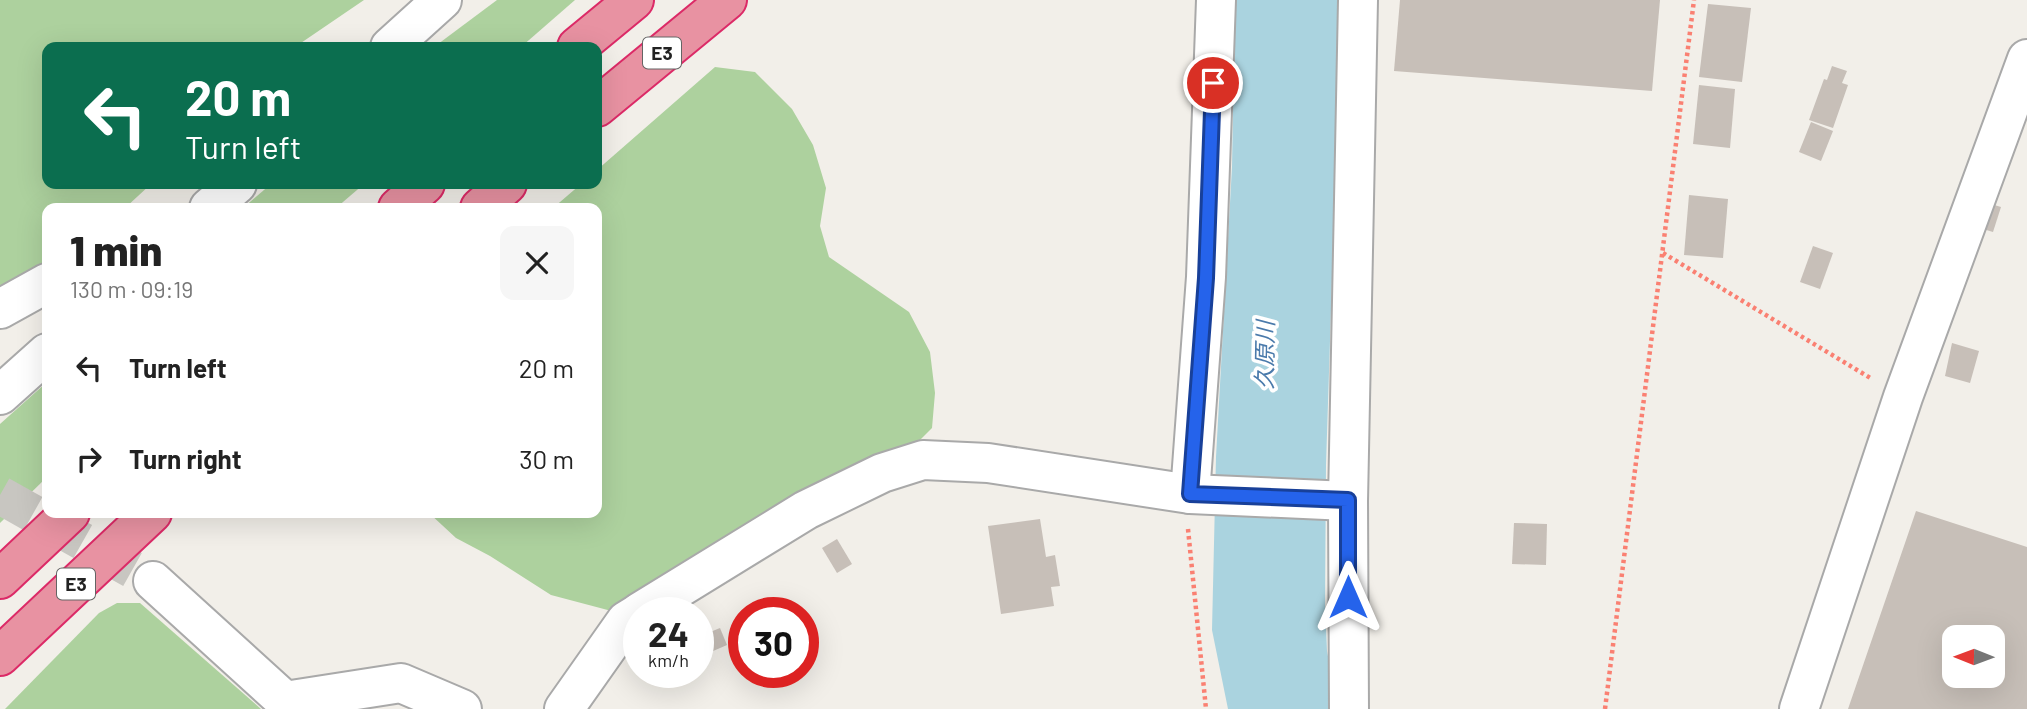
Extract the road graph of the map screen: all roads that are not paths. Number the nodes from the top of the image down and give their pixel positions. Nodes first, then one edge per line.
1 (442, 0) edge
2 (634, 0) edge
3 (727, 0) edge
4 (1216, 0) edge
5 (1358, 0) edge
6 (396, 42) edge
7 (583, 42) edge
8 (2027, 59) edge
9 (602, 103) edge
10 (231, 189) edge
11 (419, 189) edge
12 (501, 189) edge
13 (215, 203) edge
14 (404, 203) edge
15 (486, 203) edge
16 (42, 286) edge
17 (0, 309) edge
18 (42, 357) edge
19 (0, 395) edge
20 (1190, 494) junction
21 (1336, 499) junction
22 (65, 518) edge
23 (147, 518) edge
24 (0, 579) edge
25 (153, 581) tunnel mouth
26 (665, 597) edge
27 (623, 625) edge
28 (0, 656) edge
29 (462, 709) edge
30 (564, 709) edge
31 (1349, 709) edge
32 (1799, 709) edge

1 - 6 street
2 - 7 highway
3 - 9 highway, E3
4 - 20 street
5 - 21 street
8 - 32 street
10 - 13 street
11 - 14 highway
12 - 15 highway
16 - 17 street
18 - 19 street
20 - 21 street
20 - 26 street
21 - 31 street
22 - 24 highway, E3
23 - 28 highway, E3
25 - 29 street
27 - 30 street

